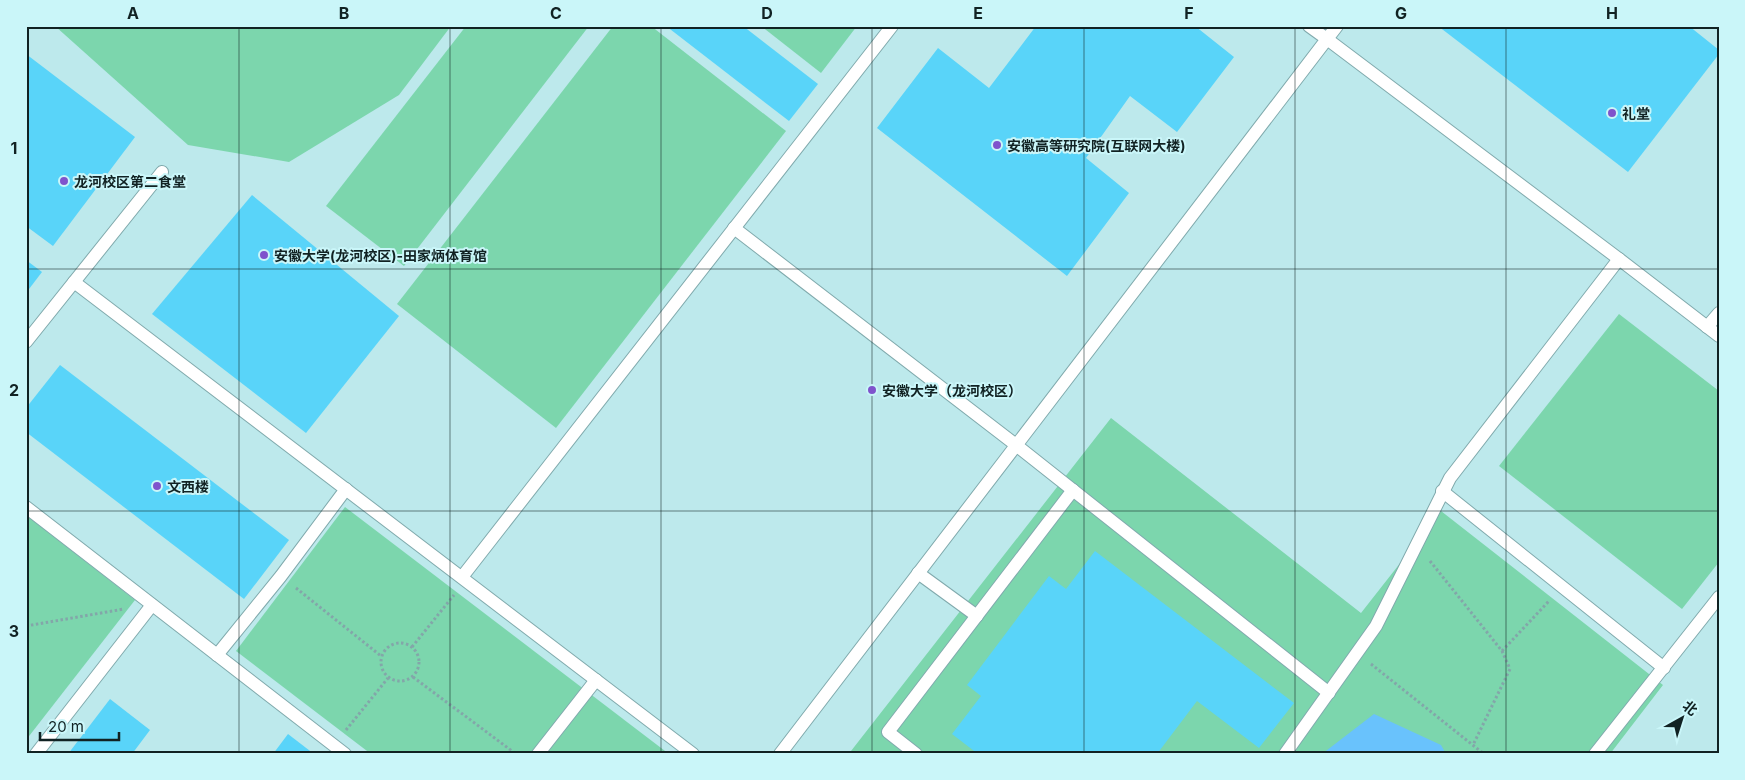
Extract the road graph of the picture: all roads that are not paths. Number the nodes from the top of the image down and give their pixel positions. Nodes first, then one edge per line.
1 (892, 26) edge
2 (1309, 26) edge
3 (1337, 26) edge
4 (1327, 40) junction
5 (162, 172) dead end
6 (734, 228) junction
7 (1619, 259) junction
8 (74, 282) junction
9 (1719, 313) edge
10 (1707, 327) junction
11 (1719, 336) edge
12 (26, 342) edge
13 (1016, 445) junction
14 (346, 489) junction
15 (1073, 490) junction
16 (1442, 490) junction
17 (26, 507) edge
18 (918, 573) junction
19 (464, 579) junction
20 (1719, 597) edge
21 (152, 604) junction
22 (977, 616) junction
23 (217, 655) junction
24 (1664, 668) junction
25 (596, 680) junction
26 (1329, 692) junction
27 (36, 754) edge
28 (345, 754) edge
29 (538, 754) edge
30 (693, 754) edge
31 (780, 754) edge
32 (916, 754) edge
33 (1285, 754) edge
34 (1595, 754) edge

1 - 6 lane
2 - 4 lane
3 - 4 lane
4 - 7 lane
4 - 13 lane
5 - 8 lane
6 - 13 lane
6 - 19 lane
7 - 10 lane
7 - 16 lane
8 - 12 lane
8 - 14 lane
9 - 10 lane
10 - 11 lane
13 - 15 lane
13 - 18 lane
14 - 19 lane
14 - 23 lane
15 - 22 lane
15 - 26 lane
16 - 24 lane
16 - 26 lane
17 - 21 lane
18 - 22 lane
18 - 31 lane
19 - 25 lane
20 - 24 lane
21 - 23 lane
21 - 27 lane
22 - 32 lane
23 - 28 lane
24 - 34 lane
25 - 29 lane
25 - 30 lane
26 - 33 lane

